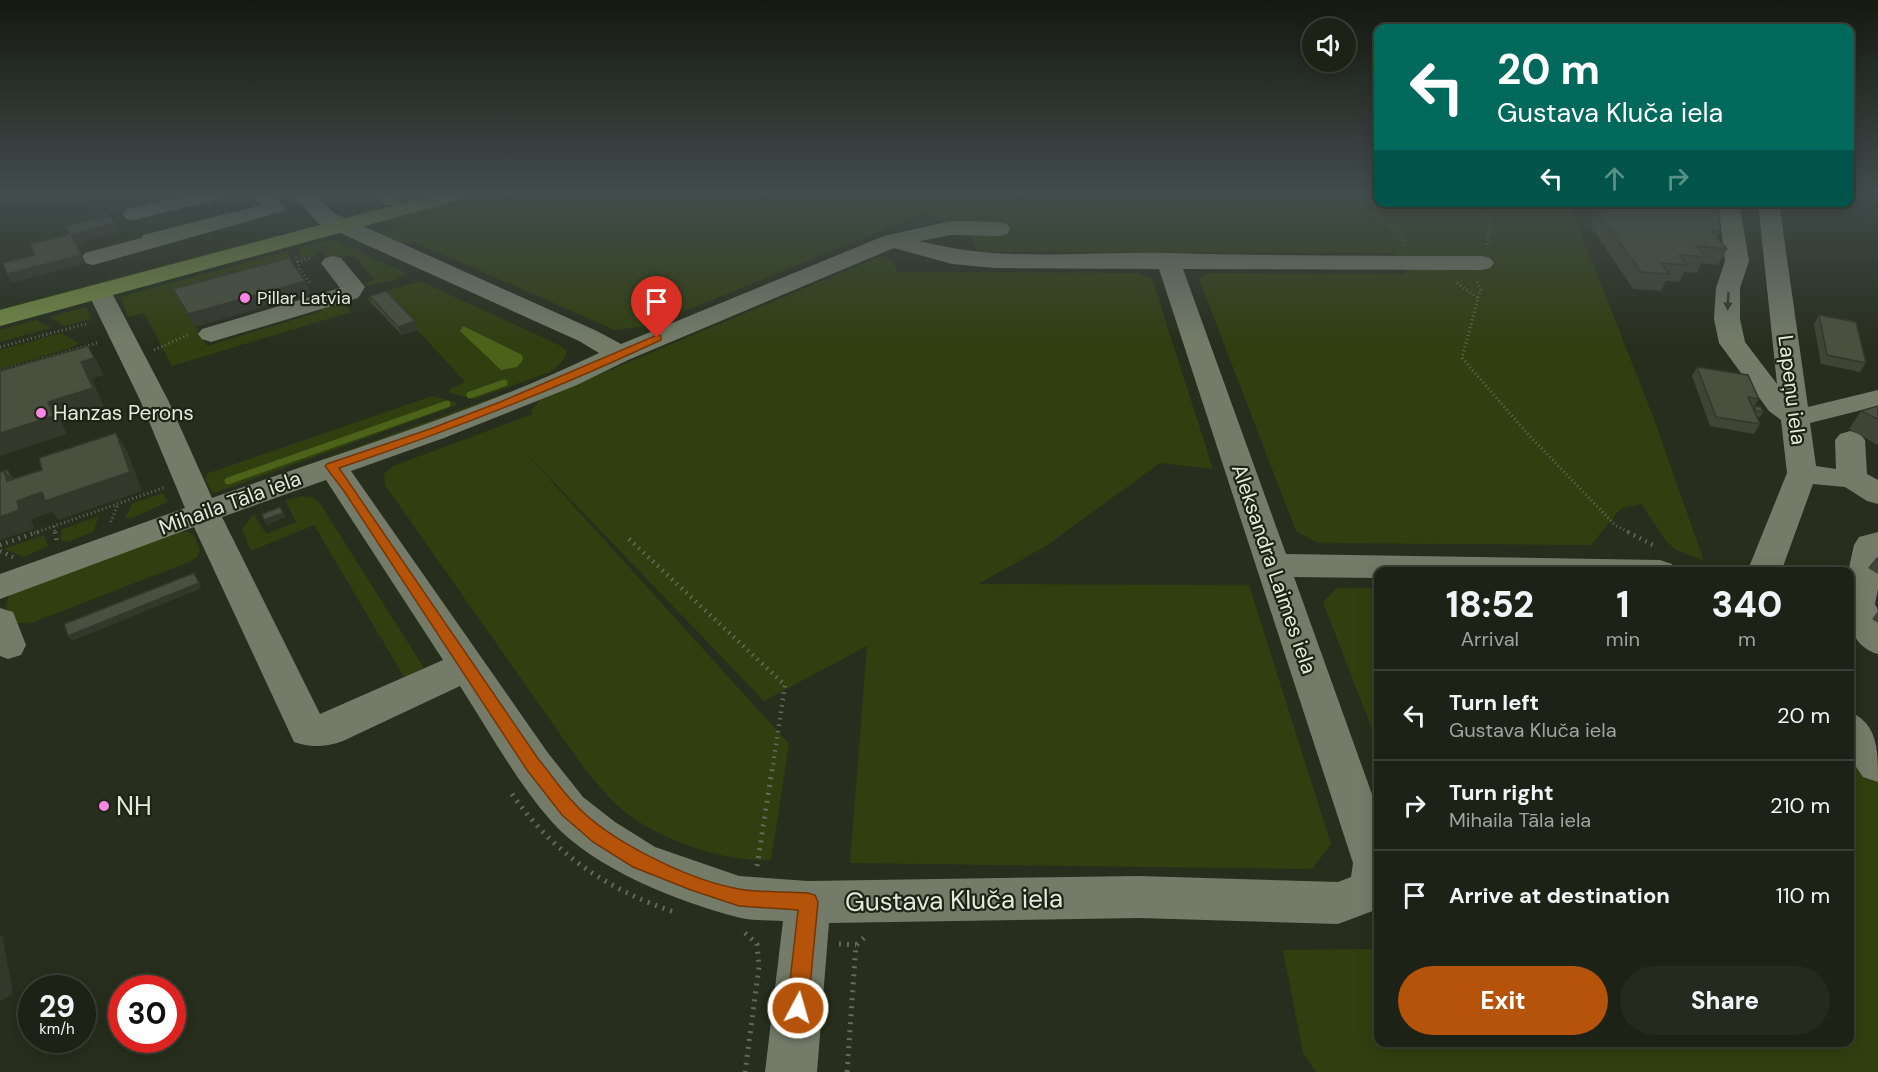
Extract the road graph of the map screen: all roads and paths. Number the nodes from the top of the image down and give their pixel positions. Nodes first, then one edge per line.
1 (115, 244) edge
2 (123, 244) edge
3 (260, 244) edge
4 (384, 244) edge
5 (885, 244) edge
6 (902, 244) edge
7 (1405, 244) edge
8 (1734, 244) edge
9 (1774, 244) edge
10 (92, 252) dead end
11 (325, 260) joint
12 (1168, 260) junction
13 (297, 262) dead end
14 (1428, 263) junction
15 (1482, 263) dead end
16 (99, 291) junction
17 (0, 304) edge
18 (0, 318) edge
19 (97, 320) dead end
20 (211, 334) dead end
21 (97, 343) dead end
22 (0, 347) edge
23 (619, 354) junction
24 (0, 371) edge
25 (1878, 398) edge
26 (1797, 418) junction
27 (1850, 440) dead end
28 (331, 466) junction
29 (1802, 473) junction
30 (1865, 486) edge
31 (172, 493) dead end
32 (119, 503) junction
33 (204, 512) junction
34 (111, 523) dead end
35 (629, 539) dead end
36 (1878, 543) edge
37 (0, 545) edge
38 (1661, 560) edge
39 (1273, 566) junction
40 (1766, 567) edge
41 (0, 587) edge
42 (1878, 641) edge
43 (466, 666) junction
44 (1854, 733) edge
45 (1878, 765) edge
46 (1374, 860) edge
47 (756, 867) dead end
48 (1374, 882) edge
49 (808, 902) junction
50 (877, 933) dead end
51 (791, 1072) edge
52 (847, 1072) edge

1 - 10 street
2 - 17 main road
3 - 16 main road
4 - 23 street
5 - 23 street, Mihaila Tāla iela
6 - 12 street
7 - 14 path
8 -> 26 street
9 - 26 street, Lapeņu iela
11 - 13 path
11 - 20 street
12 - 14 street
12 - 39 street, Aleksandra Laimes iela
14 - 15 street
14 - 38 path
16 - 18 main road
16 - 33 street
19 - 22 path
21 - 24 path
23 - 28 street, Mihaila Tāla iela
25 - 26 street
26 - 29 street, Lapeņu iela
27 - 30 street
28 - 33 street, Mihaila Tāla iela
28 - 43 street, Gustava Kluča iela
29 - 30 street
29 - 40 street, Lapeņu iela
31 - 32 path
32 - 34 path
32 - 37 path
33 - 41 street, Mihaila Tāla iela
33 - 43 street
35 - 47 path
36 - 42 street
38 - 39 street
39 - 46 street, Aleksandra Laimes iela
43 - 49 street, Gustava Kluča iela
44 - 45 street
48 - 49 street, Gustava Kluča iela
49 - 51 street
50 - 52 path

